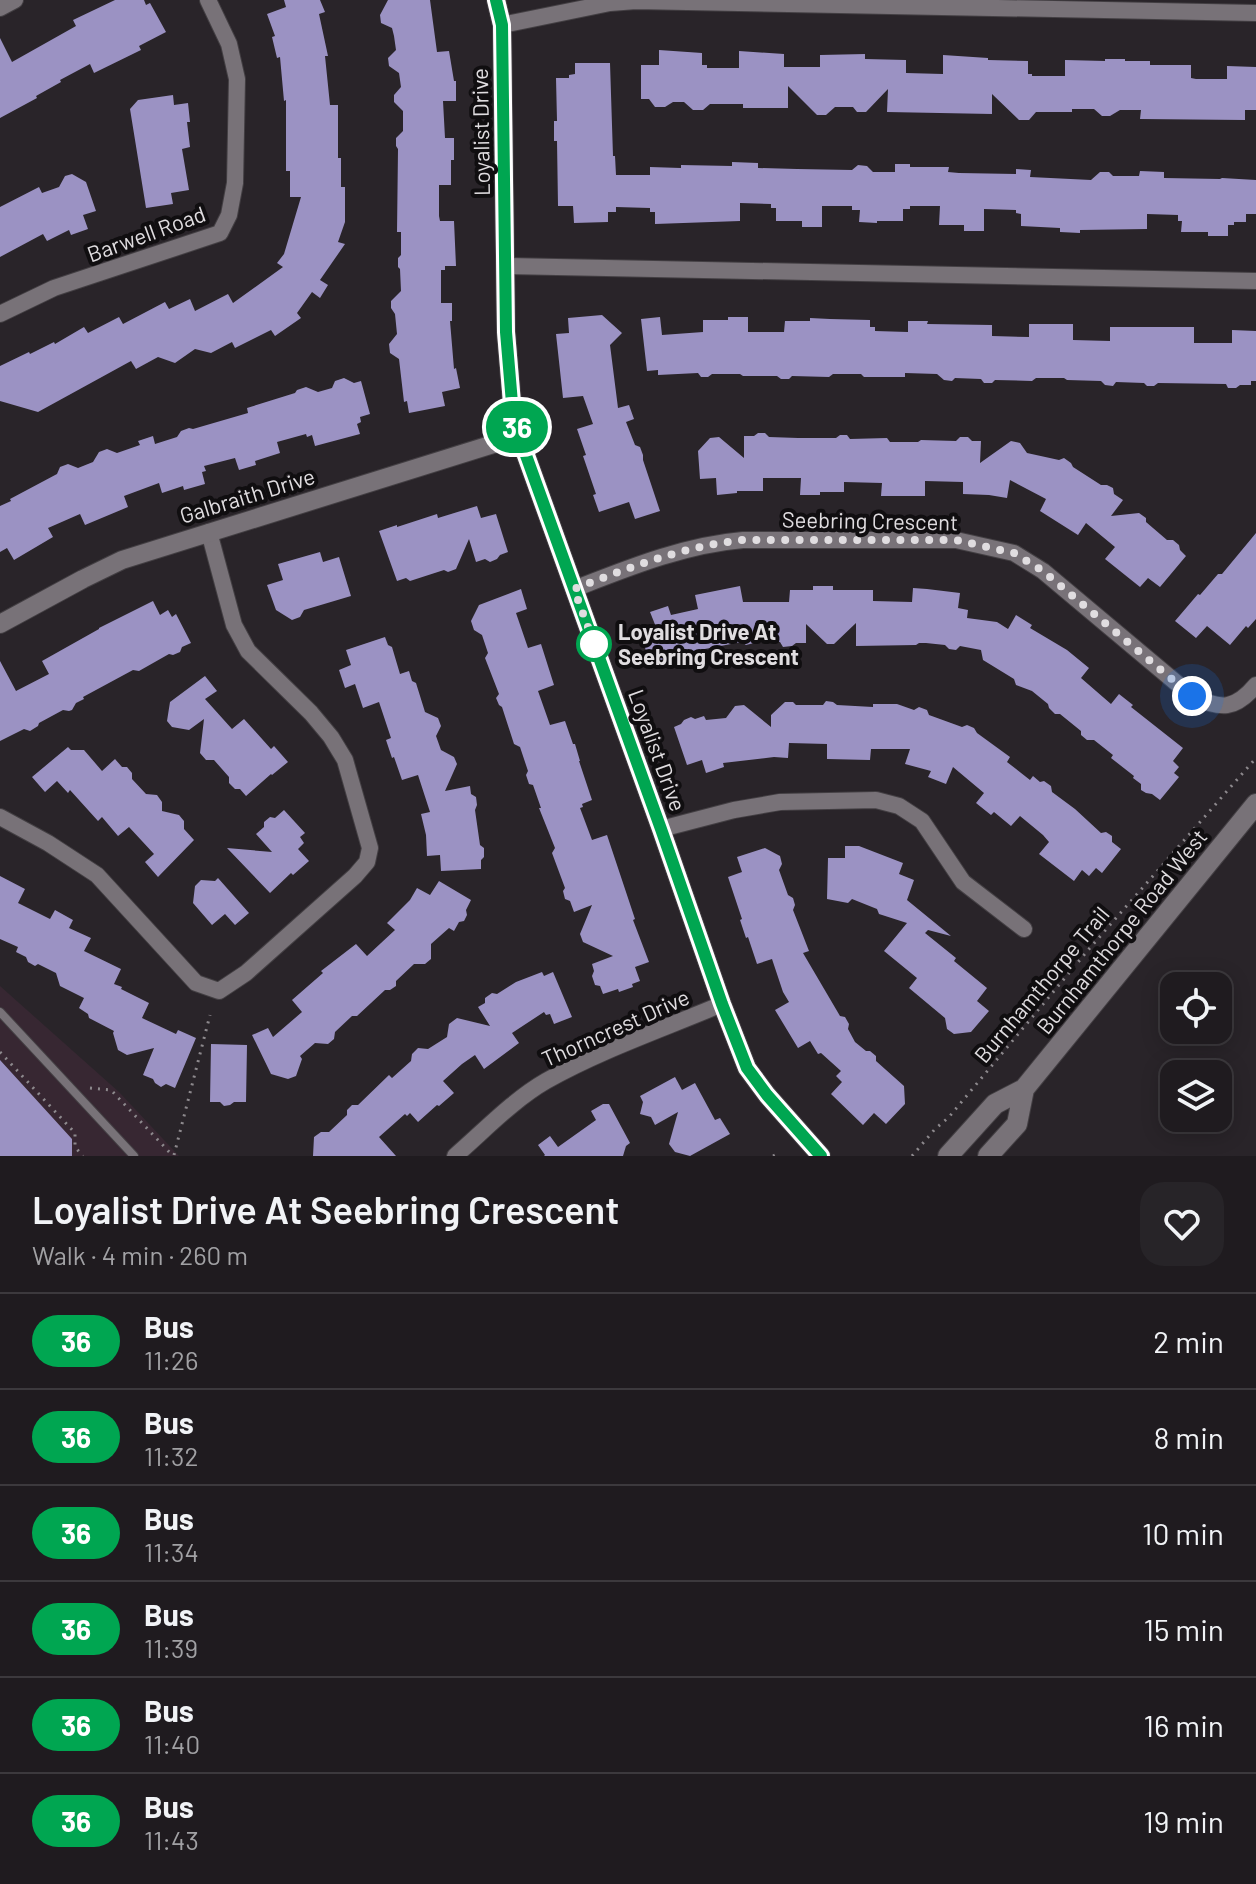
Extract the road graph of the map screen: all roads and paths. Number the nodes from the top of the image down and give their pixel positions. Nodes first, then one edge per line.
1 (15, 0) edge
2 (208, 0) edge
3 (496, 0) edge
4 (0, 8) edge
5 (1256, 13) edge
6 (502, 25) junction
7 (506, 266) junction
8 (1256, 281) edge
9 (0, 314) edge
10 (519, 436) junction
11 (209, 532) junction
12 (574, 589) junction
13 (0, 624) edge
14 (1256, 685) edge
15 (1256, 758) edge
16 (1256, 804) edge
17 (0, 817) edge
18 (661, 829) junction
19 (1024, 929) dead end
20 (722, 1004) junction
21 (0, 1012) edge
22 (210, 1015) dead end
23 (0, 1052) edge
24 (90, 1088) dead end
25 (1024, 1089) junction
26 (83, 1156) edge
27 (134, 1156) edge
28 (173, 1156) edge
29 (455, 1156) edge
30 (821, 1156) edge
31 (912, 1156) edge
32 (948, 1156) edge
33 (988, 1156) edge

1 - 4 street
2 - 9 street, Barwell Road
3 - 6 street, Loyalist Drive
5 - 6 street
6 - 7 street, Loyalist Drive
7 - 8 street
7 - 10 street, Loyalist Drive
10 - 11 street, Galbraith Drive
10 - 12 street, Loyalist Drive
11 - 13 street, Galbraith Drive
11 - 17 street
12 - 14 street, Seebring Crescent
12 - 18 street, Loyalist Drive
15 - 31 path, Burnhamthorpe Trail
16 - 25 main road, Burnhamthorpe Road West
18 - 19 street
18 - 20 street, Loyalist Drive
20 - 29 street, Thorncrest Drive
20 - 30 street, Loyalist Drive
21 - 27 lane
22 - 28 path
23 - 26 path
24 - 28 path
25 - 32 main road, Burnhamthorpe Road West
25 - 33 main road, Burnhamthorpe Road West

